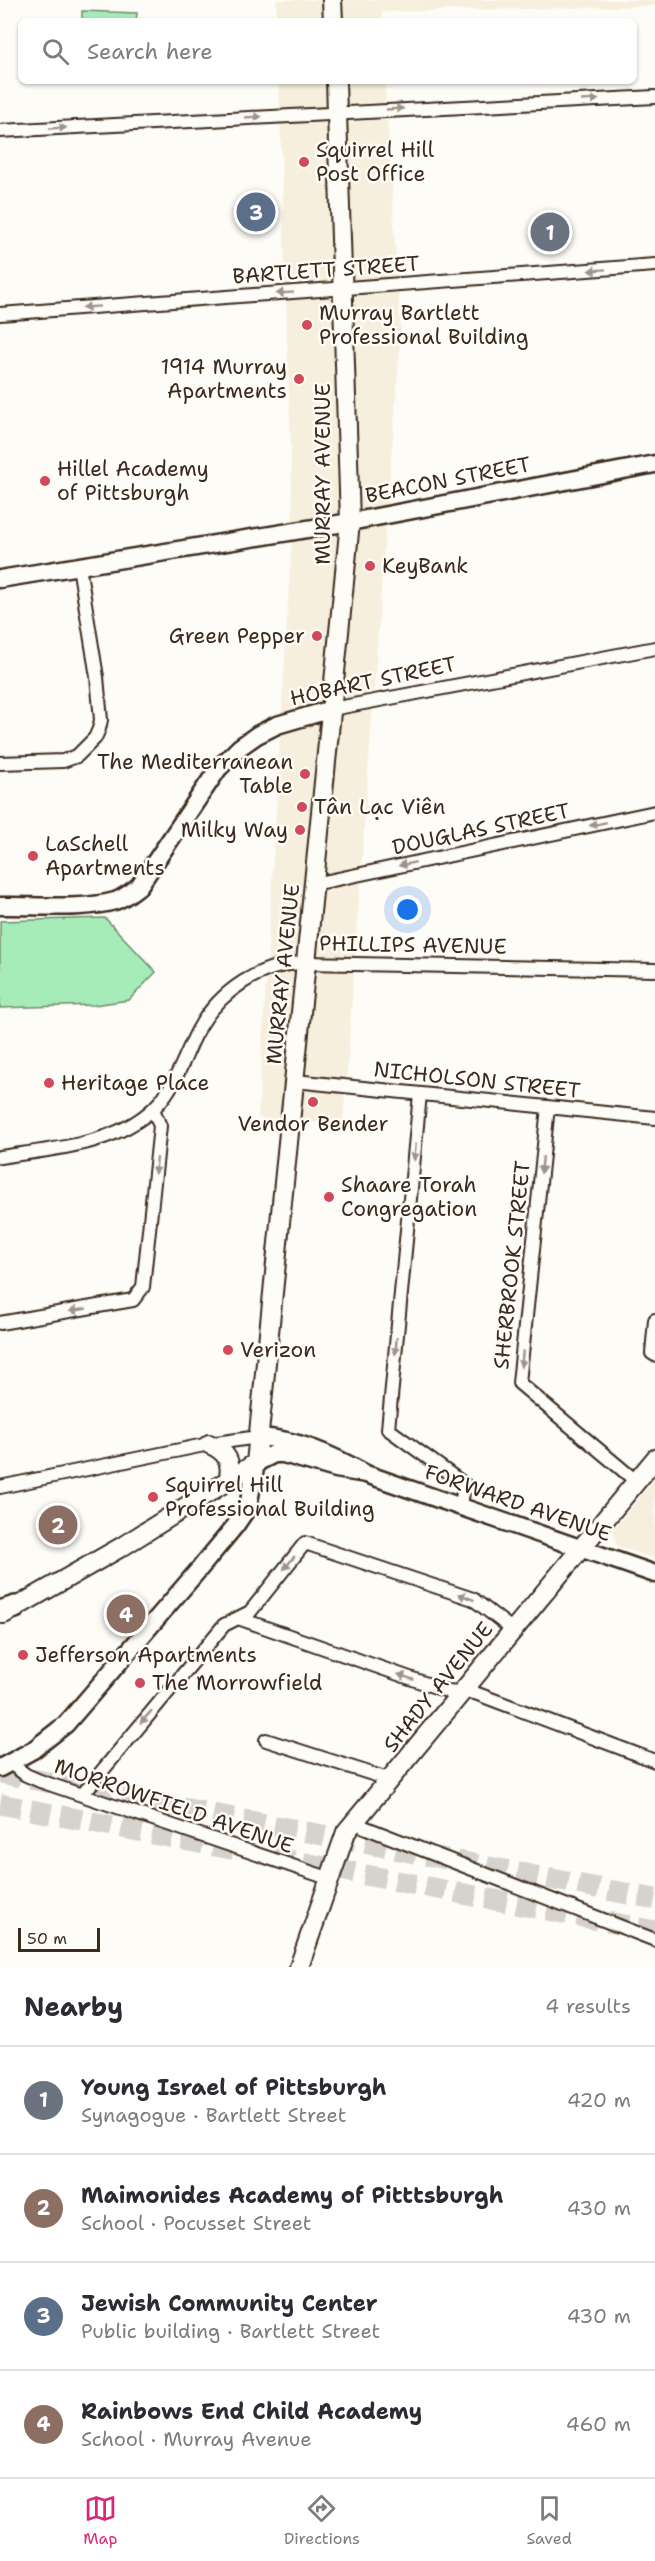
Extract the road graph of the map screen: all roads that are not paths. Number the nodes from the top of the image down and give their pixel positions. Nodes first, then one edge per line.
1 (332, 0) edge
2 (333, 18) edge
3 (336, 84) edge
4 (655, 97) edge
5 (337, 112) junction
6 (0, 131) edge
7 (655, 265) edge
8 (344, 288) junction
9 (0, 314) edge
10 (655, 464) edge
11 (350, 522) junction
12 (79, 566) junction
13 (0, 579) edge
14 (655, 648) edge
15 (333, 709) junction
16 (0, 763) edge
17 (655, 812) edge
18 (314, 884) junction
19 (0, 906) edge
20 (305, 963) junction
21 (655, 970) edge
22 (295, 1081) junction
23 (420, 1094) junction
24 (548, 1107) junction
25 (153, 1109) junction
26 (655, 1118) edge
27 (0, 1157) edge
28 (655, 1320) edge
29 (0, 1323) edge
30 (655, 1355) edge
31 (267, 1438) junction
32 (209, 1444) junction
33 (283, 1454) junction
34 (655, 1460) edge
35 (256, 1463) junction
36 (366, 1474) junction
37 (228, 1481) junction
38 (637, 1482) junction
39 (0, 1487) edge
40 (461, 1507) junction
41 (580, 1549) junction
42 (655, 1574) edge
43 (4, 1612) edge
44 (238, 1618) junction
45 (513, 1630) junction
46 (462, 1692) junction
47 (266, 1740) dead end
48 (655, 1761) edge
49 (5, 1766) edge
50 (391, 1780) junction
51 (82, 1795) junction
52 (356, 1820) junction
53 (328, 1878) junction
54 (655, 1940) edge
55 (299, 1967) edge

1 - 2 main road
3 - 5 main road, MURRAY AVENUE
5 -> 4 street
6 -> 5 street
5 - 8 main road, MURRAY AVENUE
7 -> 8 street, BARTLETT STREET
8 -> 9 street, BARTLETT STREET
8 - 11 main road, MURRAY AVENUE
10 - 11 main road, BEACON STREET
11 - 12 main road, BEACON STREET
11 - 15 main road, MURRAY AVENUE
12 - 13 main road, BEACON STREET
12 - 16 street
14 - 15 street, HOBART STREET
15 - 18 main road, MURRAY AVENUE
15 - 19 main road, HOBART STREET
17 -> 18 street, DOUGLAS STREET
18 - 20 main road, MURRAY AVENUE
20 - 21 street, PHILLIPS AVENUE
20 - 22 main road, MURRAY AVENUE
20 - 25 street, PHILLIPS AVENUE
22 - 23 street, NICHOLSON STREET
22 - 31 main road, MURRAY AVENUE
23 - 24 street, NICHOLSON STREET
23 -> 40 street
24 - 26 street, NICHOLSON STREET
24 -> 38 street, SHERBROOK STREET
25 - 27 street, PHILLIPS AVENUE
25 -> 29 street
28 - 30 street
31 - 32 street
31 - 33 main road, FORWARD AVENUE
31 - 35 main road, MURRAY AVENUE
31 - 36 main road, FORWARD AVENUE
32 - 37 main road
32 - 39 street
33 - 35 main road
33 - 36 main road, FORWARD AVENUE
34 - 38 main road, SHADY AVENUE
35 - 37 main road
35 - 49 main road, MURRAY AVENUE
36 - 40 main road, FORWARD AVENUE
37 - 43 main road
38 - 41 main road, SHADY AVENUE
40 - 41 main road, FORWARD AVENUE
41 - 42 main road, FORWARD AVENUE
41 - 45 main road, SHADY AVENUE
45 -> 44 street
46 -> 44 street
44 -> 51 street
45 - 46 main road, SHADY AVENUE
46 - 48 street
46 - 50 main road, SHADY AVENUE
47 - 50 street
49 - 51 street, MORROWFIELD AVENUE
50 - 52 main road, SHADY AVENUE
51 - 53 street, MORROWFIELD AVENUE
52 - 53 main road, SHADY AVENUE
52 - 54 street
53 - 55 main road, SHADY AVENUE

